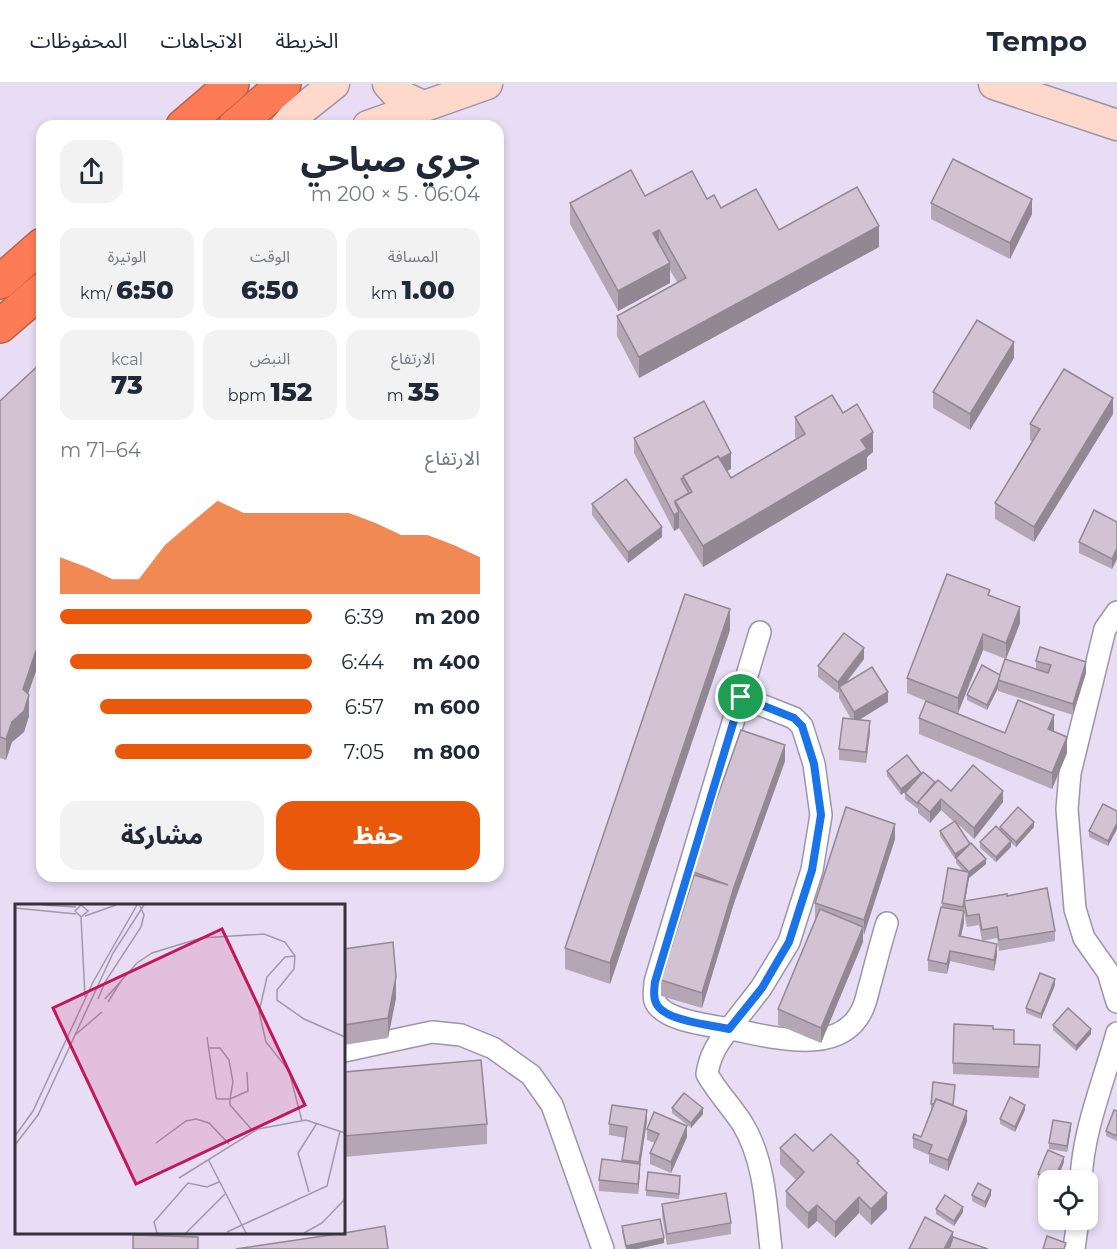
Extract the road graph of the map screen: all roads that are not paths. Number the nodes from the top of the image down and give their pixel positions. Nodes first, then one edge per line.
1 (232, 84) edge
2 (334, 84) edge
3 (341, 84) edge
4 (388, 84) edge
5 (994, 84) edge
6 (475, 88) edge
7 (274, 102) edge
8 (197, 108) edge
9 (422, 116) edge
10 (245, 120) edge
11 (292, 120) edge
12 (320, 120) edge
13 (400, 120) edge
14 (1117, 125) edge
15 (36, 250) edge
16 (0, 282) edge
17 (36, 295) edge
18 (0, 326) edge
19 (1117, 612) edge
20 (760, 632) dead end
21 (741, 697) junction
22 (886, 923) dead end
23 (1117, 1002) edge
24 (729, 1029) junction
25 (1117, 1033) edge
26 (345, 1051) edge
27 (1081, 1170) edge
28 (1077, 1230) edge
29 (603, 1249) edge
30 (771, 1249) edge
31 (1074, 1249) edge

1 - 8 highway
2 - 11 street
3 - 12 street
4 - 9 street
5 - 14 street
6 - 9 street
7 - 10 highway
9 - 13 street
15 - 16 highway
17 - 18 highway
19 - 23 street
20 - 21 street
21 - 24 street
21 - 24 street
22 - 24 street
24 - 30 street
25 - 27 street
26 - 29 street
28 - 31 street

